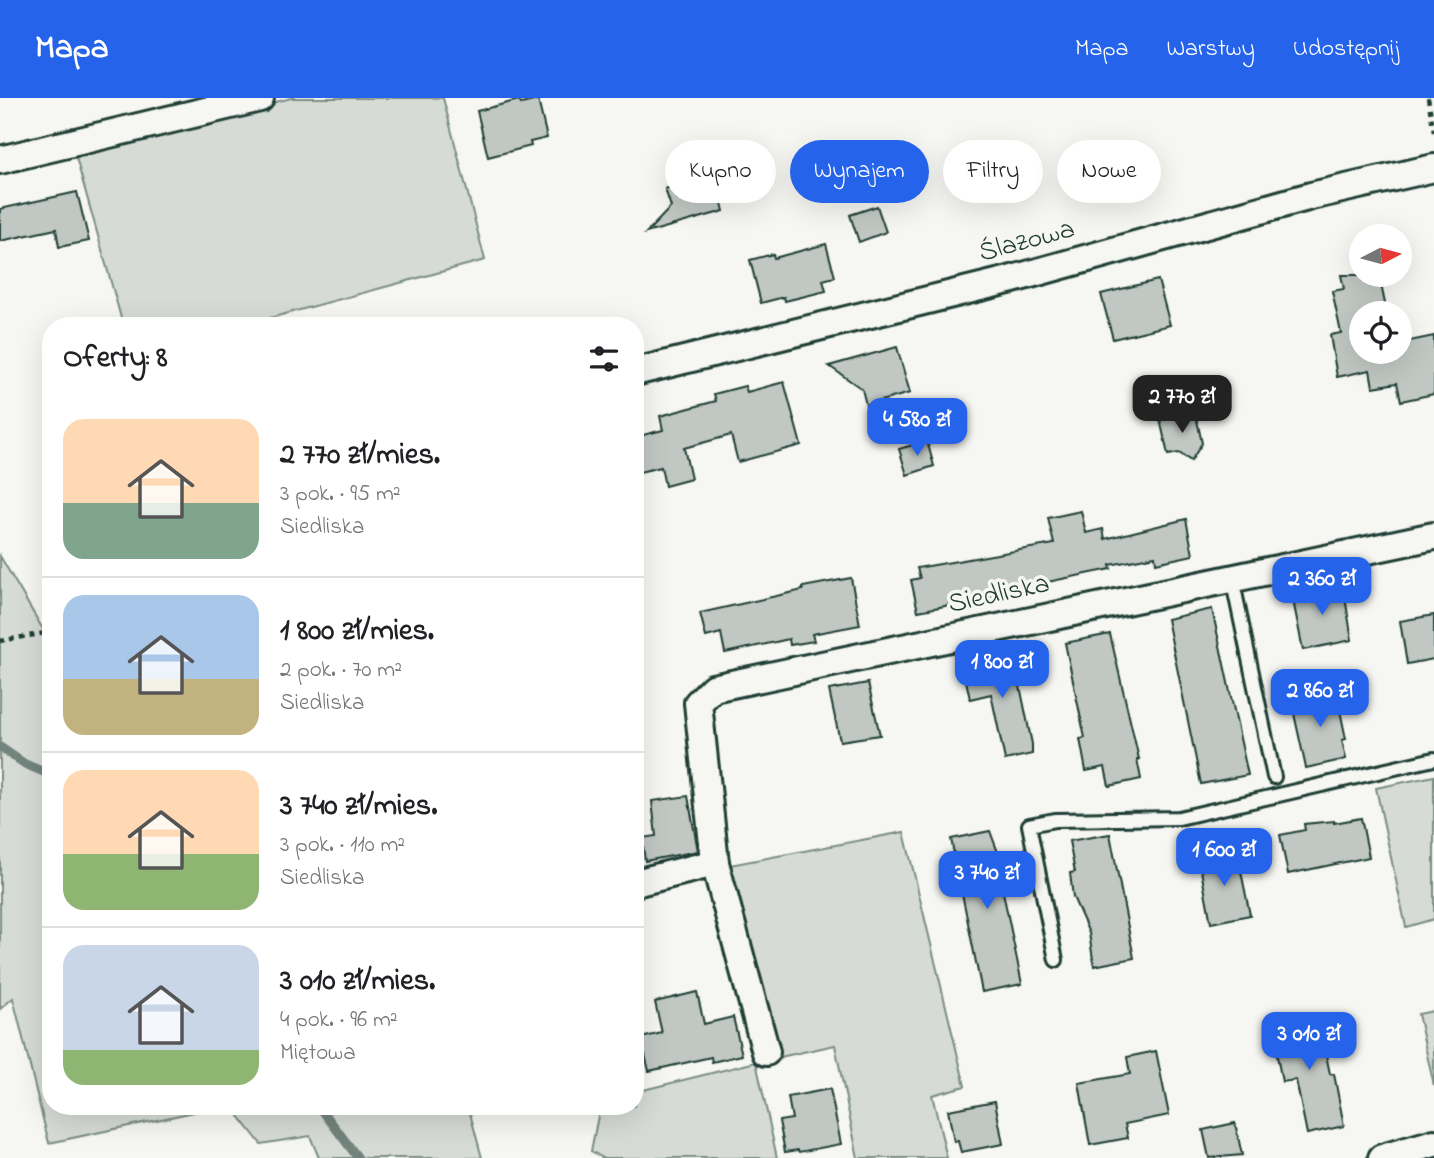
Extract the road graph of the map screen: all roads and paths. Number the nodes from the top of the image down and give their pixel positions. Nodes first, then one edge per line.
1 (260, 98) edge
2 (1428, 98) edge
3 (1434, 132) edge
4 (0, 160) edge
5 (1434, 168) edge
6 (644, 370) edge
7 (1434, 536) edge
8 (1232, 578) junction
9 (42, 634) edge
10 (0, 641) edge
11 (1434, 759) edge
12 (1274, 777) dead end
13 (715, 863) junction
14 (644, 881) edge
15 (1056, 960) dead end
16 (766, 1052) dead end
17 (1434, 1143) edge
18 (1382, 1158) edge

1 - 4 street
2 - 3 path
5 - 6 street, Ślazowa
7 - 8 street, Siedliska
8 - 12 lane
8 - 13 street, Siedliska
9 - 10 path
11 - 15 lane
13 - 14 street
13 - 16 street, Siedliska
17 - 18 street

